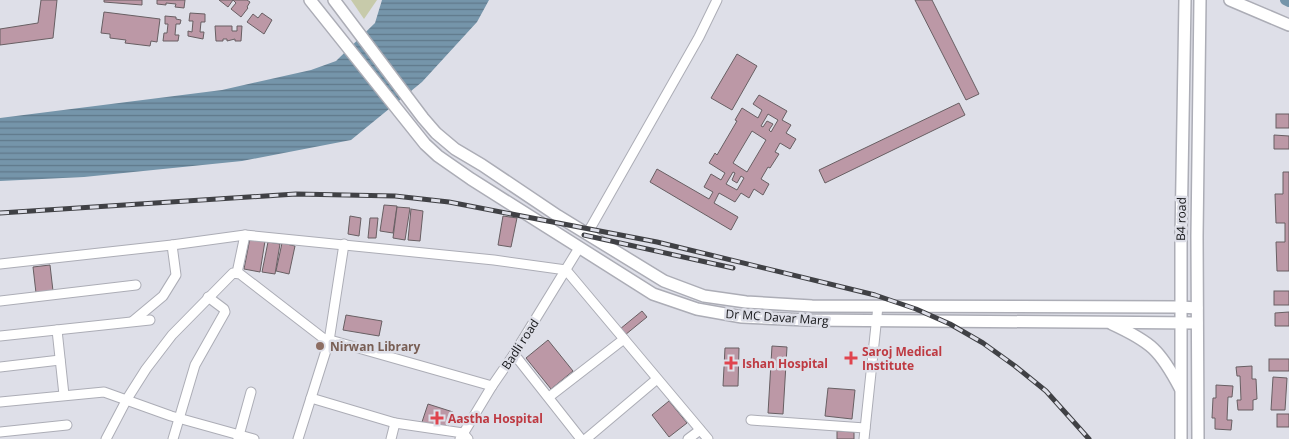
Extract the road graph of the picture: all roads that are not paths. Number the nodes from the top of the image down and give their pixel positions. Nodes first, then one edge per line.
1 (310, 0) edge
2 (334, 0) edge
3 (717, 0) edge
4 (1185, 0) edge
5 (1200, 0) edge
6 (1230, 0) edge
7 (1289, 25) edge
8 (474, 160) junction
9 (464, 174) junction
10 (587, 234) junction
11 (246, 235) junction
12 (344, 244) junction
13 (172, 245) junction
14 (579, 248) junction
15 (0, 264) edge
16 (566, 270) junction
17 (237, 273) junction
18 (136, 285) dead end
19 (208, 297) junction
20 (0, 301) edge
21 (878, 306) junction
22 (1181, 307) junction
23 (1197, 308) junction
24 (150, 320) dead end
25 (876, 321) junction
26 (133, 322) junction
27 (1107, 322) junction
28 (1181, 322) junction
29 (1197, 323) junction
30 (57, 330) junction
31 (0, 336) edge
32 (624, 339) junction
33 (329, 341) junction
34 (514, 354) junction
35 (60, 360) junction
36 (0, 367) edge
37 (657, 379) junction
38 (492, 386) junction
39 (1181, 390) junction
40 (251, 392) dead end
41 (64, 395) junction
42 (549, 397) junction
43 (311, 398) junction
44 (127, 399) junction
45 (0, 402) edge
46 (180, 418) junction
47 (751, 420) dead end
48 (395, 423) junction
49 (67, 425) dead end
50 (865, 428) junction
51 (700, 430) junction
52 (0, 432) edge
53 (239, 437) edge
54 (464, 437) edge
55 (106, 439) edge
56 (173, 439) edge
57 (254, 439) edge
58 (298, 439) edge
59 (391, 439) edge
60 (581, 439) edge
61 (586, 439) edge
62 (688, 439) edge
63 (708, 439) edge
64 (864, 439) edge
65 (1181, 439) edge
66 (1198, 439) edge

1 - 9 street, Dr MC Davar Marg
2 - 8 street
3 - 10 street
4 - 22 street, B4 road
5 - 23 street, B4 road
6 - 7 street
8 - 9 street
8 - 10 street
9 - 14 street, Dr MC Davar Marg
10 - 21 street
11 - 12 street
11 - 13 street
11 - 17 street
12 - 16 street
12 - 33 street
13 - 15 street
13 - 26 street
14 - 16 street, Badli road
14 - 25 street, Dr MC Davar Marg
16 - 32 street
16 - 34 street, Badli road
17 - 19 street
17 - 33 street
18 - 20 street
19 - 44 street
19 - 46 street
21 - 22 street
21 - 25 street
22 - 23 street
22 - 28 street, B4 road
23 - 29 street, B4 road
24 - 26 street
25 - 27 street, Dr MC Davar Marg
25 - 50 street
26 - 30 street
27 - 28 street, Dr MC Davar Marg
27 - 39 street
28 - 29 street, Dr MC Davar Marg
28 - 39 street, B4 road
29 - 66 street, B4 road
30 - 31 street
30 - 35 street
32 - 37 street
32 - 42 street
33 - 38 street
33 - 43 street
34 - 38 street, Badli road
34 - 42 street
35 - 36 street
35 - 41 street
37 - 51 street
37 - 61 street
38 - 54 street, Badli road
39 - 65 street, B4 road
40 - 53 street
41 - 44 street
41 - 45 street
42 - 60 street
43 - 48 street
43 - 58 street
44 - 46 street
44 - 55 street
46 - 53 street
46 - 56 street
47 - 50 street
48 - 54 street
48 - 59 street
49 - 52 street
50 - 64 street
51 - 62 street
51 - 63 street
53 - 57 street

